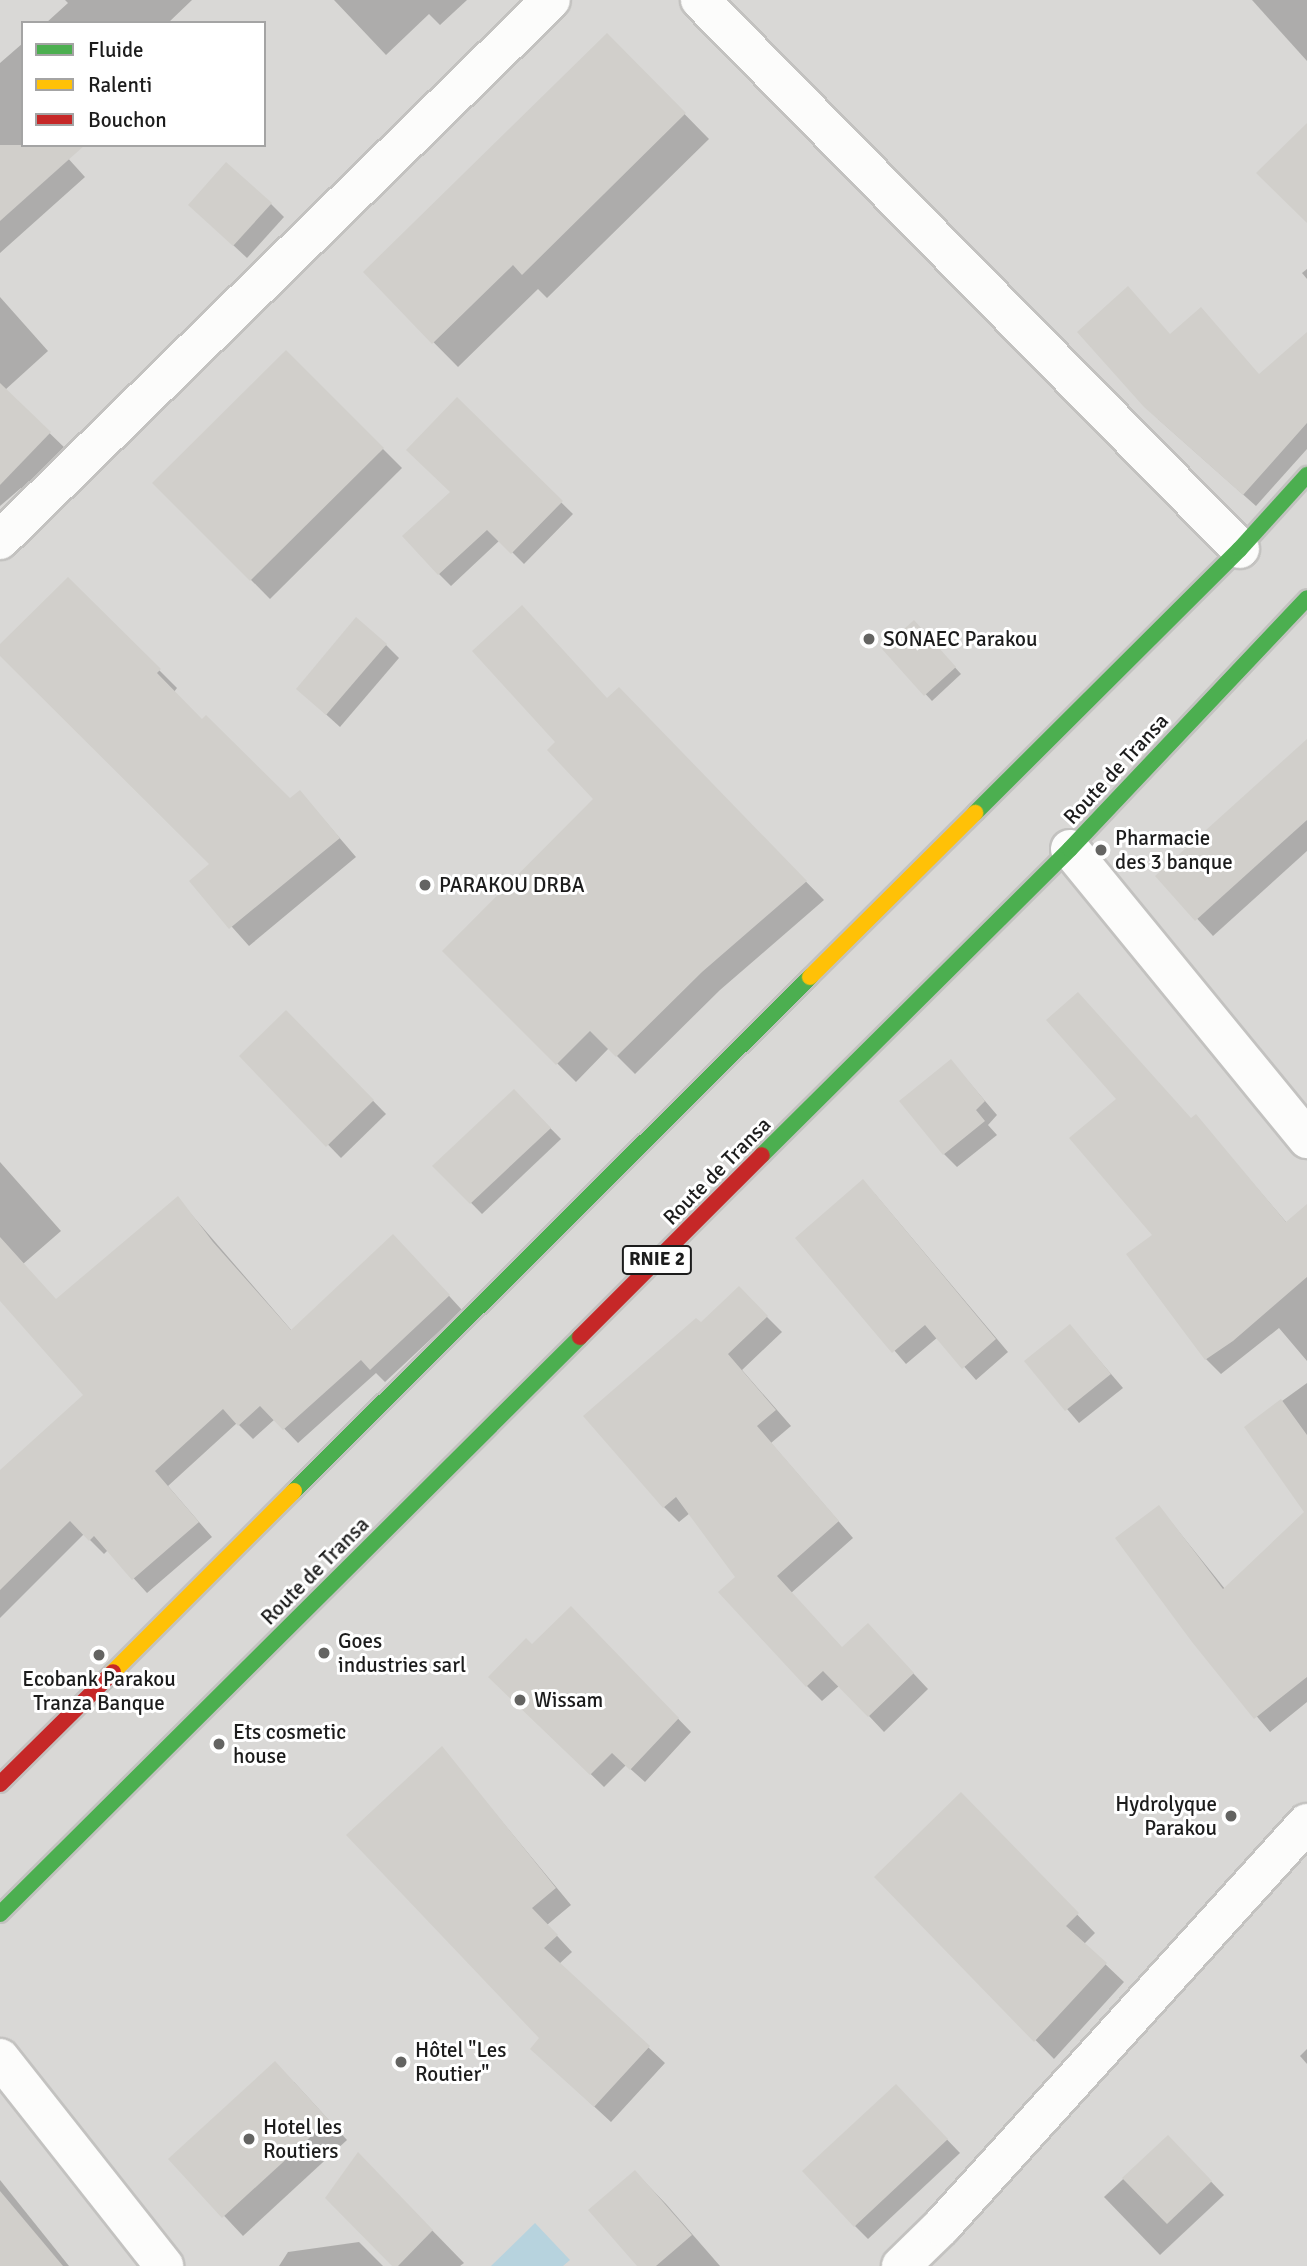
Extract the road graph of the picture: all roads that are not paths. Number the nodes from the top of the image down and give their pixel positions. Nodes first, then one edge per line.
1 (551, 0) edge
2 (700, 0) edge
3 (1307, 475) edge
4 (0, 540) edge
5 (1240, 549) junction
6 (1307, 598) edge
7 (1070, 849) junction
8 (1307, 1139) edge
9 (0, 1784) edge
10 (1307, 1823) edge
11 (0, 1914) edge
12 (0, 2058) edge
13 (164, 2266) edge
14 (901, 2266) edge

1 - 4 street
2 - 5 street
3 - 5 main road
5 - 9 main road
6 - 7 main road, Route de Transa / RNIE 2
7 - 8 street
7 - 11 main road, Route de Transa / RNIE 2
10 - 14 street
12 - 13 street

